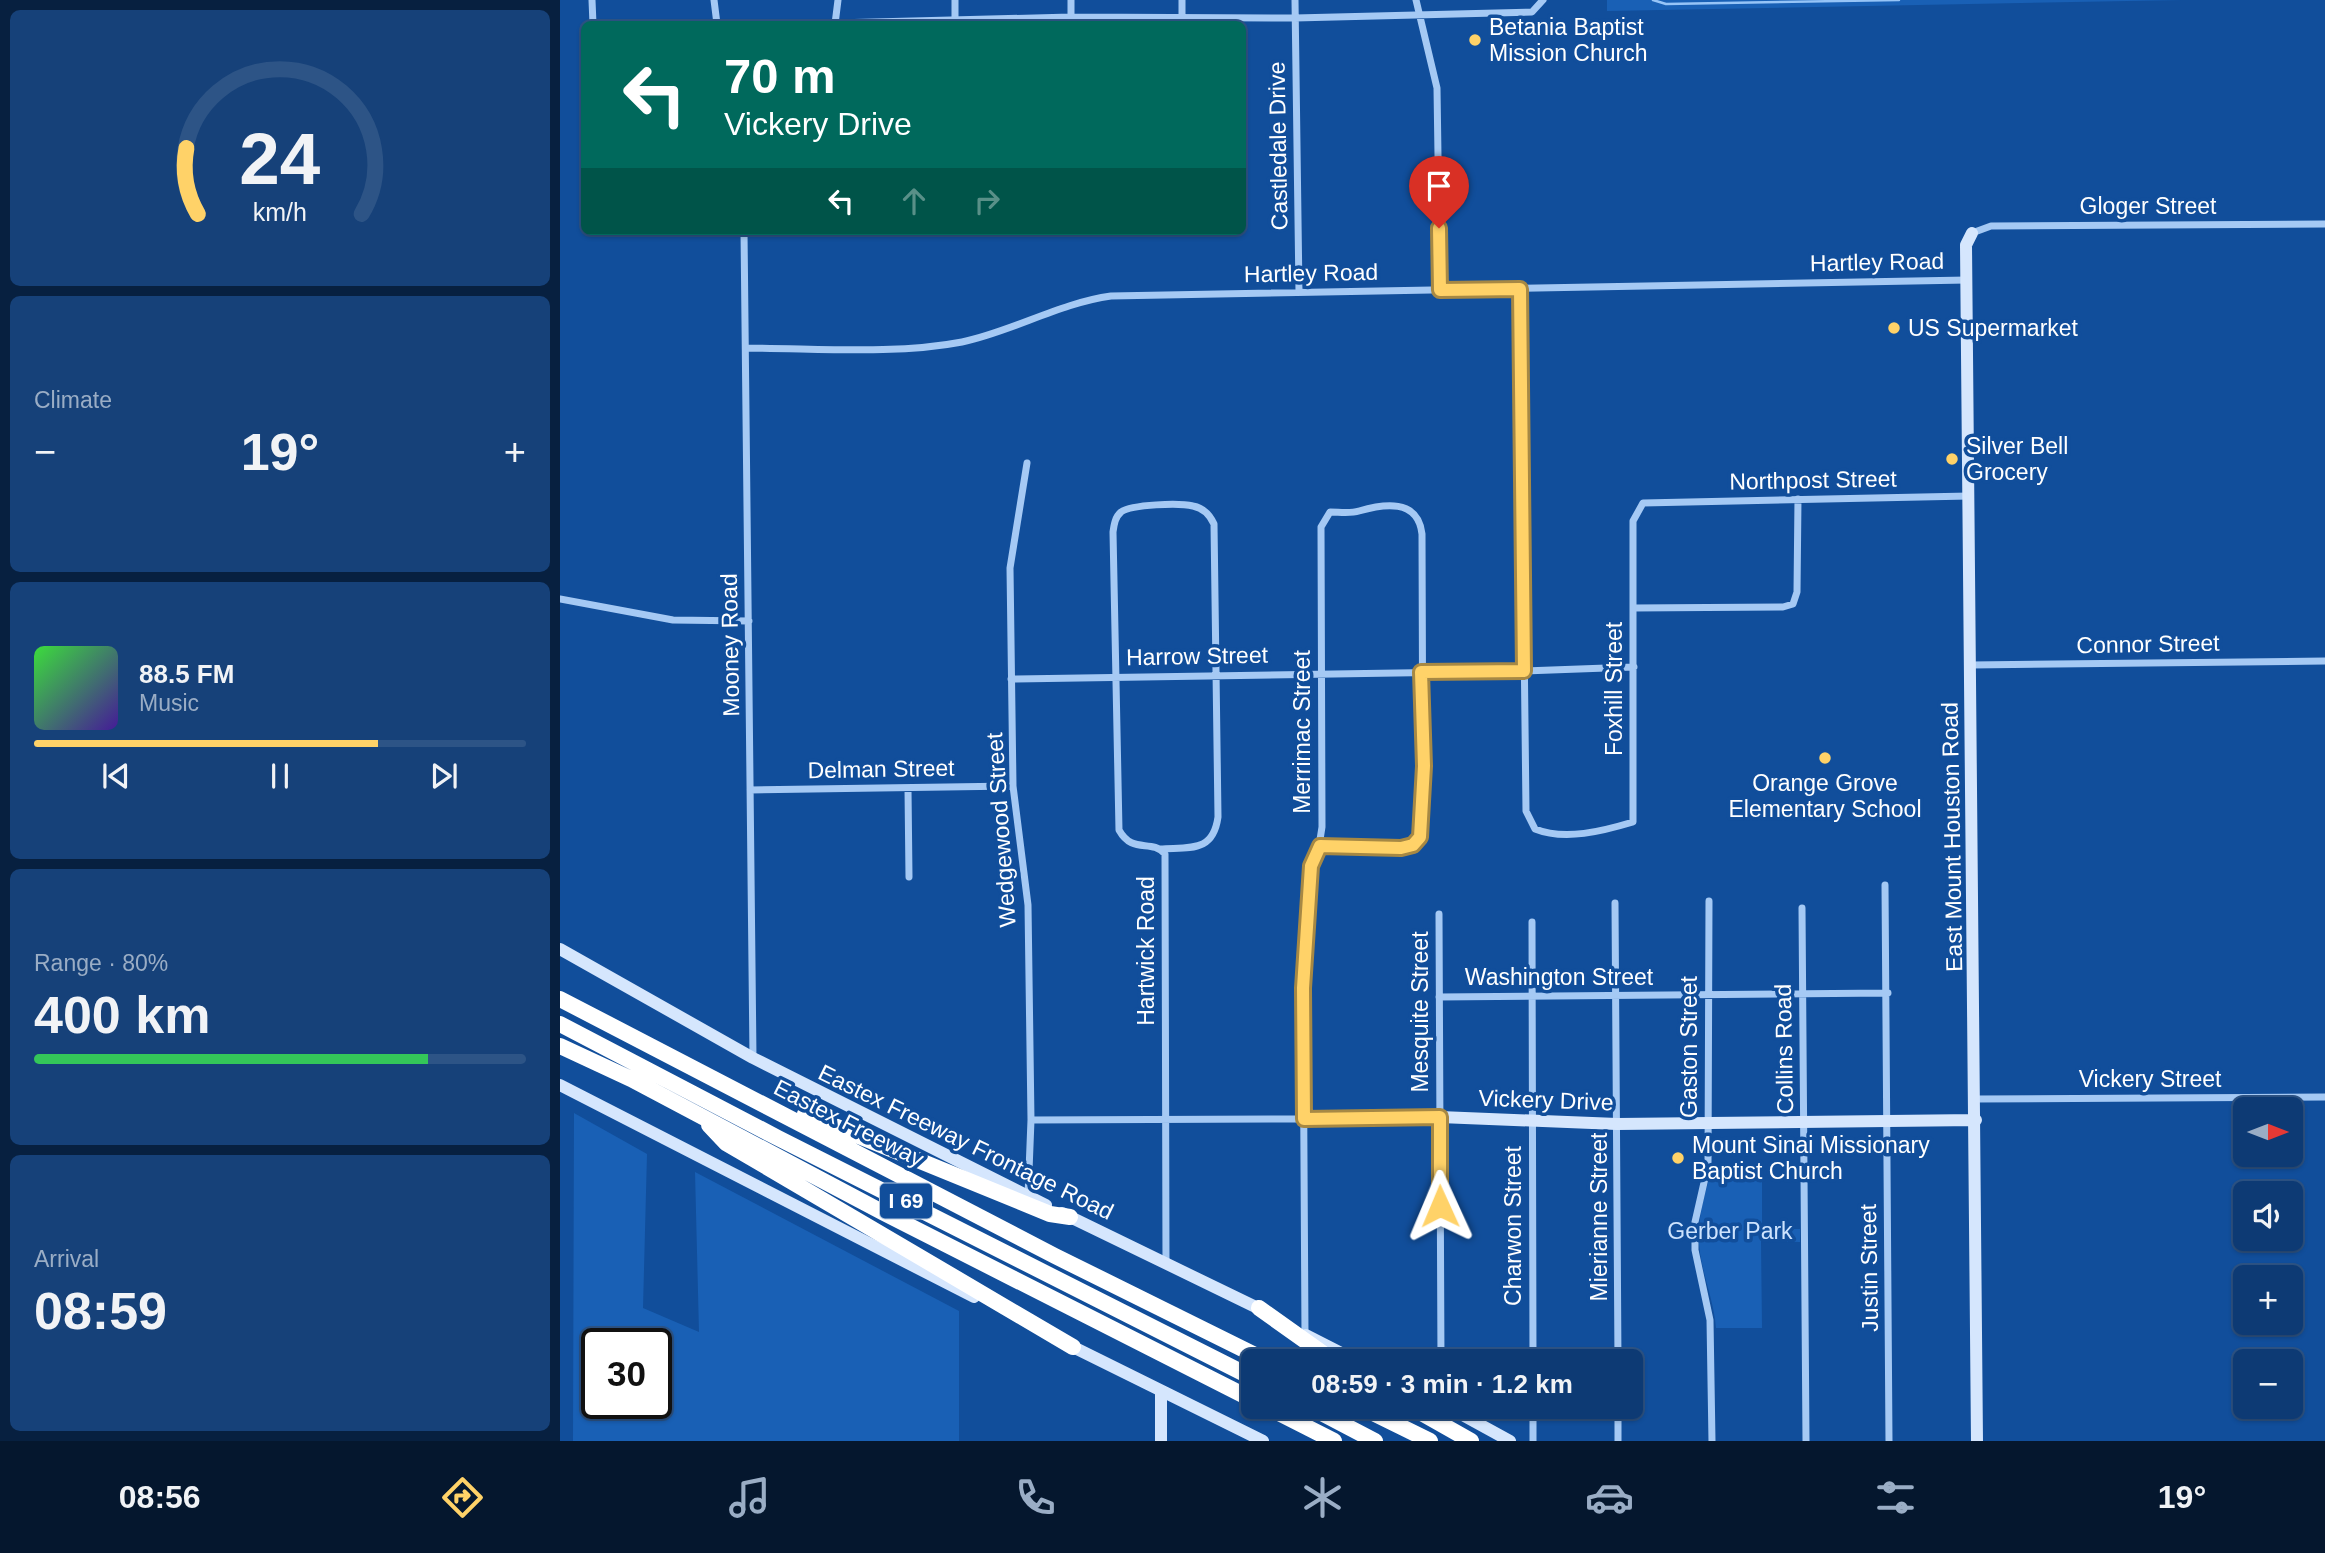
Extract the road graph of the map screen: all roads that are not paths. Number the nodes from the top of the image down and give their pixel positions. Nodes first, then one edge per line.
1 (593, 0) edge
2 (714, 0) edge
3 (838, 0) edge
4 (955, 0) edge
5 (1071, 0) edge
6 (1182, 0) edge
7 (1295, 0) edge
8 (1416, 0) edge
9 (1542, 3) edge
10 (1419, 16) junction
11 (1071, 17) junction
12 (1182, 17) junction
13 (1295, 18) junction
14 (955, 20) junction
15 (593, 21) edge
16 (717, 21) edge
17 (835, 21) edge
18 (925, 21) edge
19 (2325, 224) edge
20 (1972, 233) joint
21 (744, 235) edge
22 (1967, 280) junction
23 (1520, 289) junction
24 (1440, 290) junction
25 (1300, 292) junction
26 (746, 348) junction
27 (1027, 463) dead end
28 (1969, 496) junction
29 (1798, 499) junction
30 (1657, 502) joint
31 (560, 599) edge
32 (1634, 608) junction
33 (749, 621) junction
34 (2325, 661) edge
35 (1971, 665) junction
36 (1634, 667) junction
37 (1524, 671) junction
38 (1421, 672) junction
39 (1321, 674) junction
40 (1217, 675) junction
41 (1115, 676) junction
42 (1011, 678) junction
43 (1013, 786) junction
44 (908, 789) junction
45 (750, 790) junction
46 (1320, 846) junction
47 (1160, 849) junction
48 (909, 877) dead end
49 (1885, 885) dead end
50 (1709, 901) dead end
51 (1615, 904) dead end
52 (1802, 908) dead end
53 (1439, 915) dead end
54 (1532, 922) dead end
55 (560, 949) edge
56 (1888, 993) junction
57 (1803, 994) junction
58 (1709, 995) junction
59 (1532, 996) junction
60 (1616, 996) junction
61 (1439, 997) junction
62 (560, 999) edge
63 (560, 1024) edge
64 (560, 1046) edge
65 (657, 1051) junction
66 (753, 1058) junction
67 (560, 1085) edge
68 (2325, 1097) edge
69 (1976, 1099) junction
70 (698, 1114) junction
71 (1440, 1117) junction
72 (1168, 1119) junction
73 (1304, 1119) junction
74 (1031, 1120) junction
75 (1976, 1120) junction
76 (1888, 1121) junction
77 (1804, 1122) junction
78 (1532, 1123) junction
79 (1708, 1123) junction
80 (1617, 1124) junction
81 (1028, 1196) junction
82 (1070, 1217) junction
83 (1166, 1263) junction
84 (1259, 1308) junction
85 (1305, 1334) junction
86 (1073, 1347) junction
87 (1243, 1349) edge
88 (1317, 1349) edge
89 (1334, 1349) edge
90 (1441, 1349) edge
91 (1533, 1349) edge
92 (1618, 1349) edge
93 (1241, 1372) edge
94 (1161, 1392) junction
95 (1241, 1394) edge
96 (1291, 1419) edge
97 (1333, 1419) edge
98 (1385, 1419) edge
99 (1432, 1419) edge
100 (1470, 1419) edge
101 (1533, 1419) edge
102 (1618, 1419) edge
103 (1161, 1441) edge
104 (1263, 1441) edge
105 (1334, 1441) edge
106 (1375, 1441) edge
107 (1430, 1441) edge
108 (1471, 1441) edge
109 (1510, 1441) edge
110 (1533, 1441) edge
111 (1618, 1441) edge
112 (1712, 1441) edge
113 (1805, 1441) edge
114 (1889, 1441) edge
115 (1976, 1441) edge

1 - 15 street
2 - 16 street
3 - 17 street
4 - 14 street
5 - 11 street
6 - 12 street
7 - 13 street, Castledale Drive
8 - 10 street
9 - 10 street
10 - 13 street
10 - 24 street
11 - 12 street
11 - 14 street
12 - 13 street
13 - 25 street, Castledale Drive
14 - 18 street
19 - 20 street, Gloger Street
20 - 22 street, East Mount Houston Road
21 - 26 street, Mooney Road
22 - 23 street, Hartley Road
22 - 28 street, East Mount Houston Road
23 - 24 street, Hartley Road
23 - 37 street
24 - 25 street, Hartley Road
25 - 26 street, Hartley Road
26 - 33 street, Mooney Road
27 - 42 street, Wedgewood Street
28 - 29 street, Northpost Street
28 - 35 street, East Mount Houston Road
29 - 30 street, Northpost Street
29 - 32 street
30 - 32 street, Foxhill Street
31 - 33 street
32 - 36 street, Foxhill Street
33 - 45 street, Mooney Road
34 - 35 street, Connor Street
35 - 69 street, East Mount Houston Road
36 - 37 street, Harrow Street
36 - 37 street, Foxhill Street
37 - 38 street, Harrow Street
38 - 39 street, Harrow Street
38 - 39 street, Merrimac Street
38 - 46 street, Merrimac Street
39 - 40 street, Harrow Street
39 - 46 street, Merrimac Street
40 - 41 street, Harrow Street
40 - 41 street, Hartwick Road
40 - 47 street
41 - 42 street, Harrow Street
41 - 47 street, Hartwick Road
42 - 43 street, Wedgewood Street
43 - 44 street, Delman Street
43 - 74 street, Wedgewood Street
44 - 45 street, Delman Street
44 - 48 street
45 - 66 street, Mooney Road
46 - 73 street, Merrimac Street
47 - 72 street, Hartwick Road
49 - 56 street, Justin Street
50 - 58 street, Gaston Street
51 - 60 street, Mierianne Street
52 - 57 street, Collins Road
53 - 61 street, Mesquite Street
54 - 59 street, Charwon Street
55 - 66 street, Eastex Freeway Frontage Road
56 - 57 street, Washington Street
56 - 76 street, Justin Street
57 - 58 street, Washington Street
57 - 77 street, Collins Road
58 - 60 street, Washington Street
58 - 79 street, Gaston Street
59 - 60 street, Washington Street
59 - 61 street, Washington Street
59 - 78 street, Charwon Street
60 - 80 street, Mierianne Street
61 - 71 street, Mesquite Street
62 - 65 highway, Eastex Freeway / I 69
63 - 93 highway, I 69
64 - 70 highway, I 69
65 - 82 highway
65 - 87 highway, Eastex Freeway / I 69
66 - 81 street, Eastex Freeway Frontage Road
67 - 86 street
68 - 69 street, Vickery Street
69 - 75 street, East Mount Houston Road
70 - 86 highway
70 - 95 highway, I 69
71 - 73 street, Vickery Drive
71 - 78 street, Vickery Drive
71 - 90 street, Mesquite Street
72 - 73 street, Vickery Drive
72 - 74 street, Vickery Drive
72 - 83 street, Hartwick Road
73 - 85 street, Merrimac Street
74 - 81 street, Wedgewood Street
75 - 76 street, Vickery Drive
75 - 115 street, East Mount Houston Road
76 - 77 street, Vickery Drive
76 - 114 street, Justin Street
77 - 79 street, Vickery Drive
77 - 113 street, Collins Road
78 - 80 street, Vickery Drive
78 - 91 street, Charwon Street
79 - 80 street, Vickery Drive
79 - 112 street, Gaston Street
80 - 92 street, Mierianne Street
81 - 82 street, Eastex Freeway Frontage Road
82 - 83 street, Eastex Freeway Frontage Road
83 - 84 street, Eastex Freeway Frontage Road
84 - 85 street, Eastex Freeway Frontage Road
84 - 88 highway
85 - 89 street, Eastex Freeway Frontage Road
86 - 94 street
94 - 103 street
94 - 104 street
96 - 105 highway
97 - 106 highway
98 - 107 highway
99 - 108 highway
100 - 109 street
101 - 110 street
102 - 111 street

